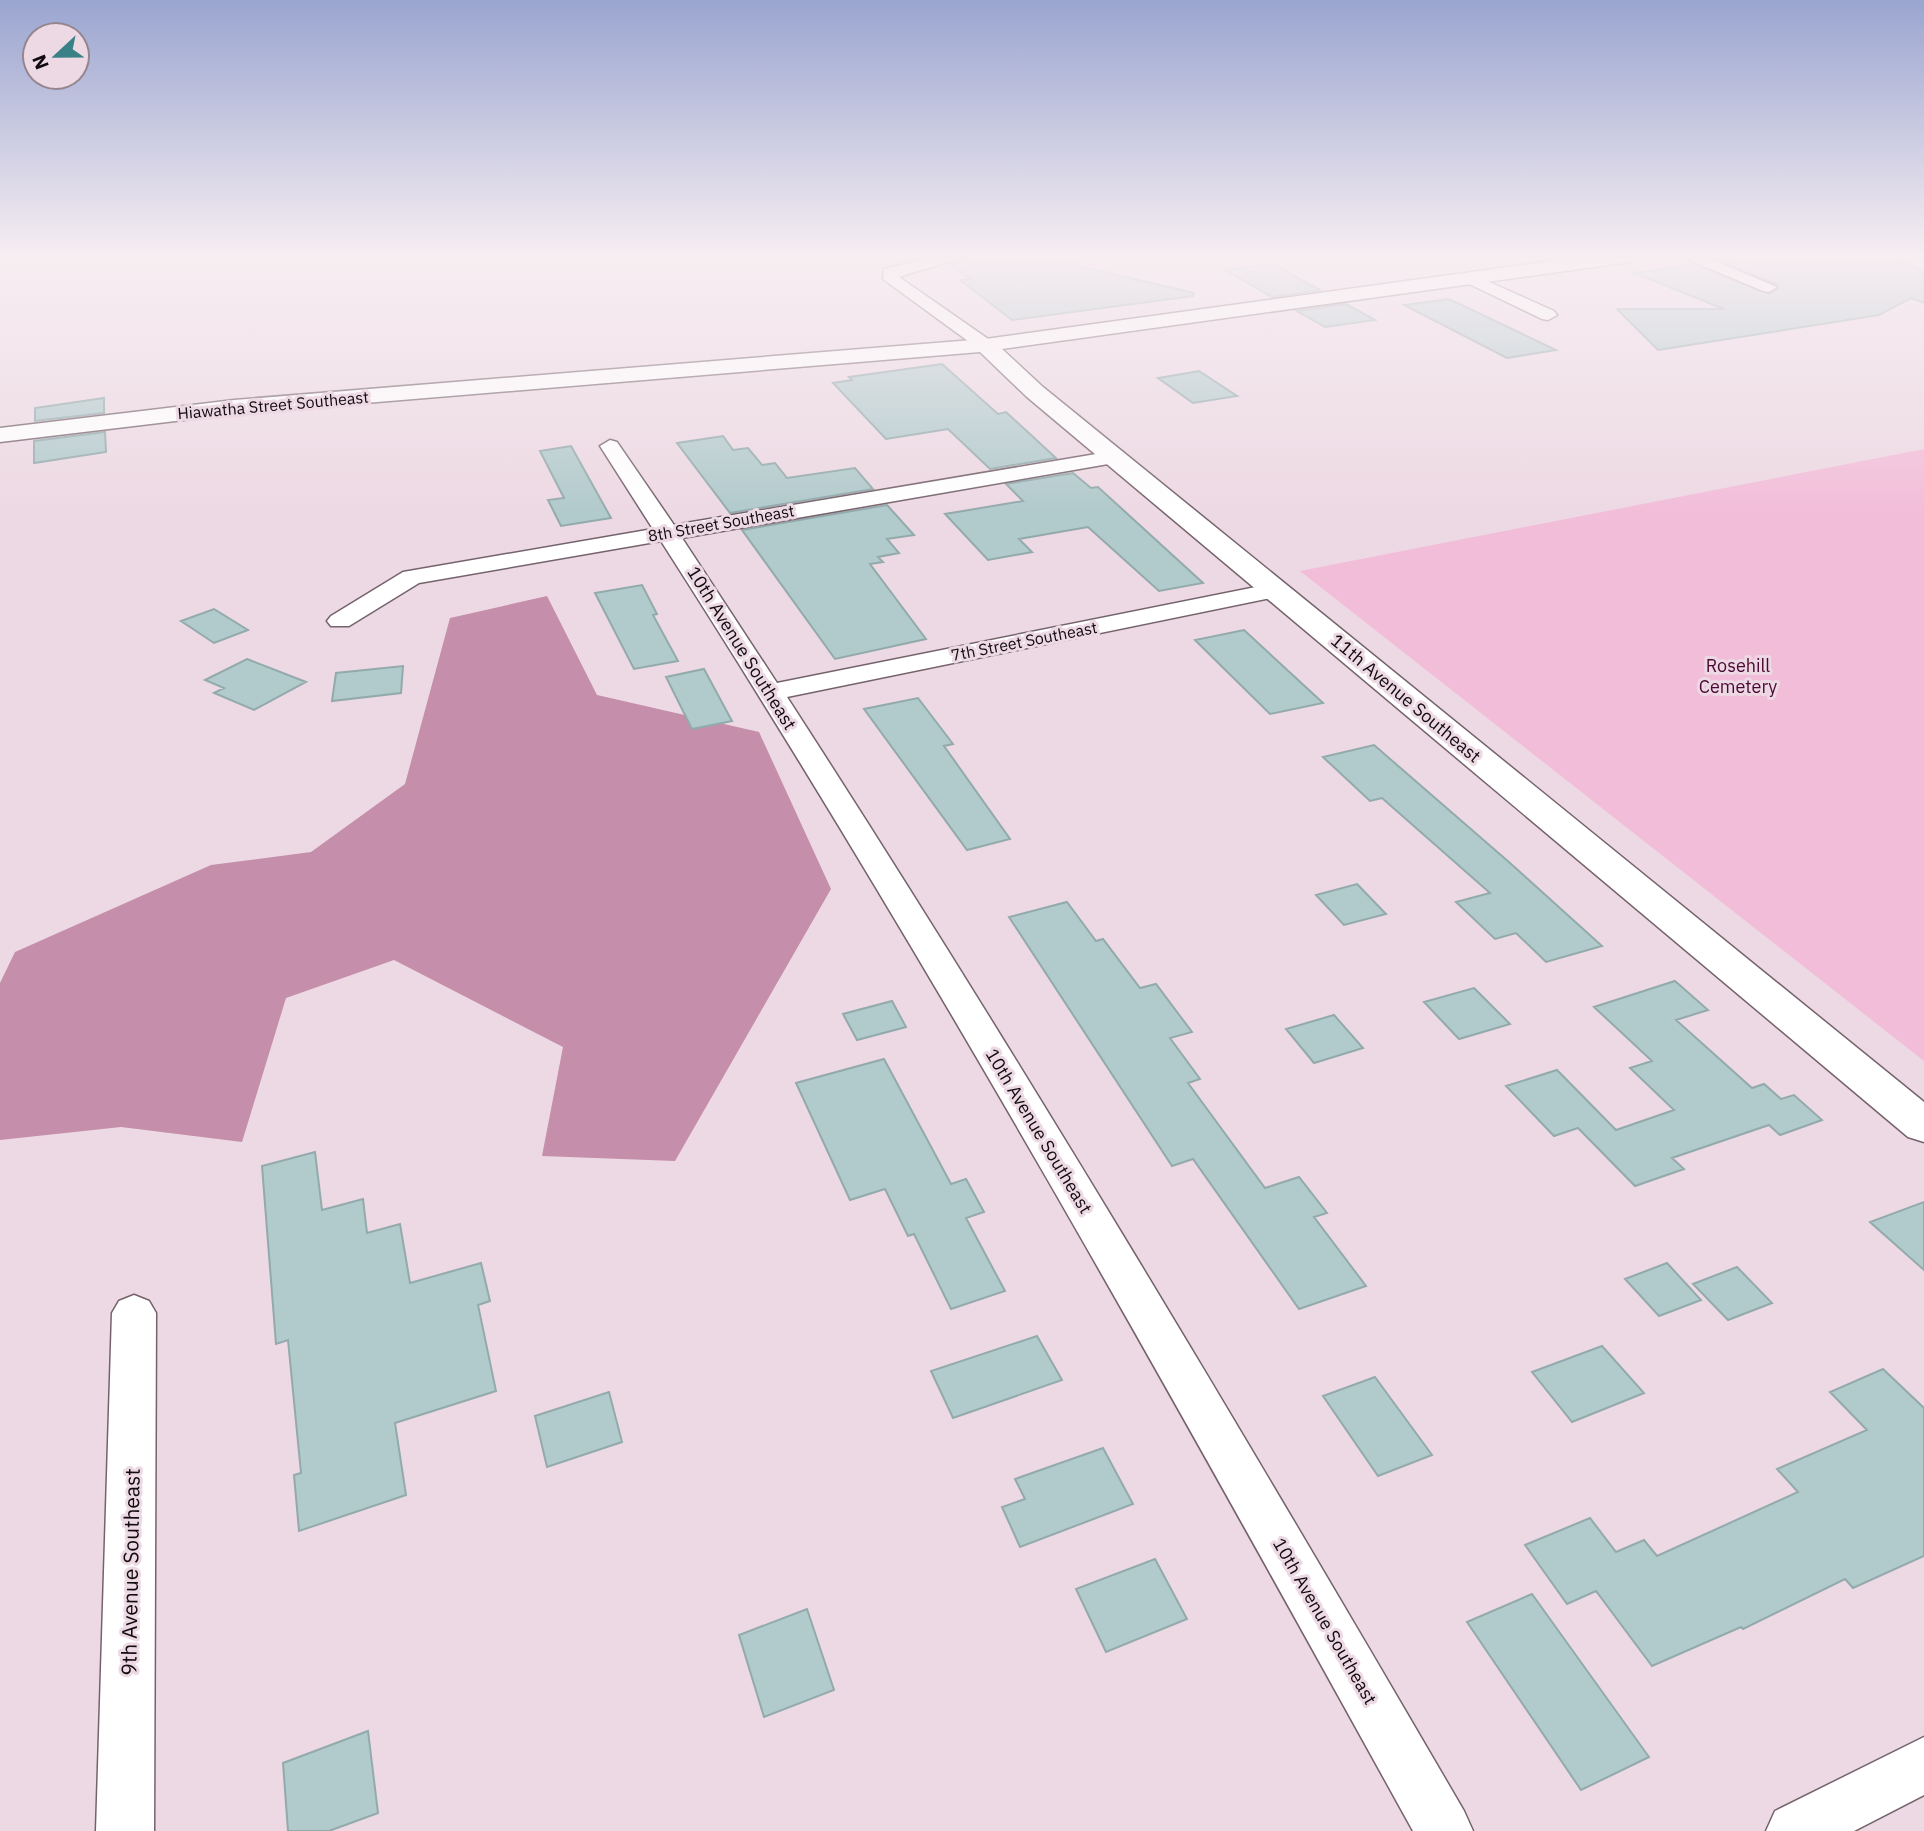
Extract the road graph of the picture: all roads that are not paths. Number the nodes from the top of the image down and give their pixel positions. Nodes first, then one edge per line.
1 (980, 341) edge
2 (1011, 341) edge
3 (985, 345) junction
4 (0, 435) edge
5 (610, 446) dead end
6 (1114, 457) junction
7 (668, 532) junction
8 (1276, 590) junction
9 (340, 621) dead end
10 (772, 692) junction
11 (1924, 1126) edge
12 (134, 1313) dead end
13 (1924, 1765) edge
14 (125, 1831) edge
15 (1444, 1831) edge
16 (1795, 1831) edge

1 - 3 street, 11th Avenue Southeast
2 - 3 street, Hiawatha Street Southeast
3 - 4 street, Hiawatha Street Southeast
3 - 6 street, 11th Avenue Southeast
5 - 7 street, 10th Avenue Southeast
6 - 7 street, 8th Street Southeast
6 - 8 street, 11th Avenue Southeast
7 - 9 street, 8th Street Southeast
7 - 10 street, 10th Avenue Southeast
8 - 10 street, 7th Street Southeast
8 - 11 street, 11th Avenue Southeast
10 - 15 street, 10th Avenue Southeast
12 - 14 street, 9th Avenue Southeast
13 - 16 street

